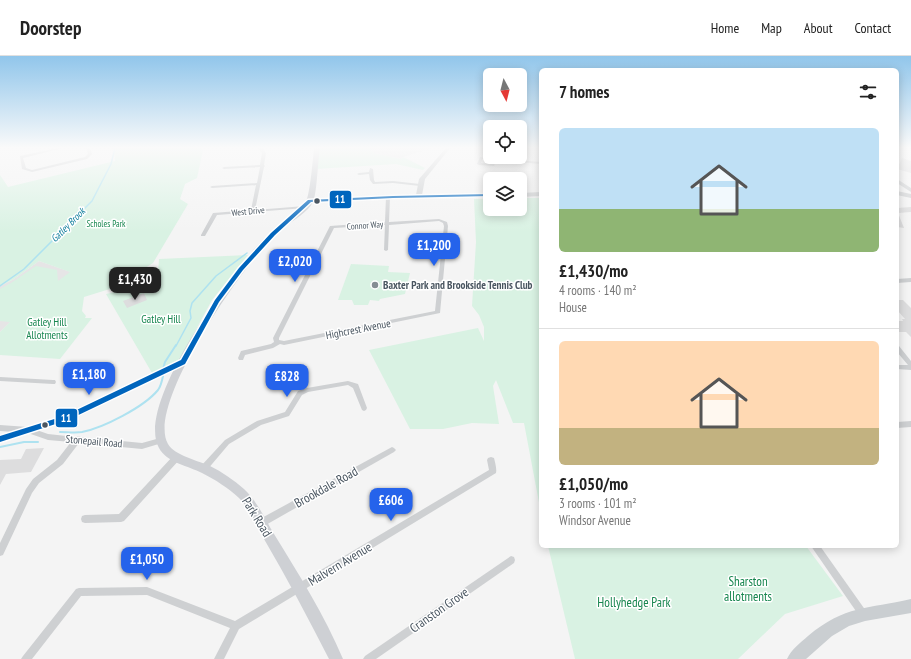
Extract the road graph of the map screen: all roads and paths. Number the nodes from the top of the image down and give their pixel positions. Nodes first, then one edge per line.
1 (260, 176) edge
2 (312, 176) edge
3 (372, 176) edge
4 (424, 176) edge
5 (899, 181) edge
6 (257, 184) junction
7 (420, 185) junction
8 (212, 187) dead end
9 (911, 190) edge
10 (899, 191) edge
11 (539, 194) edge
12 (483, 195) edge
13 (527, 195) edge
14 (419, 196) junction
15 (388, 197) junction
16 (307, 204) junction
17 (253, 210) junction
18 (387, 223) junction
19 (203, 235) dead end
20 (386, 250) dead end
21 (899, 280) edge
22 (911, 280) edge
23 (438, 312) joint
24 (278, 342) junction
25 (899, 350) edge
26 (241, 358) dead end
27 (182, 362) junction
28 (911, 365) edge
29 (899, 367) edge
30 (911, 368) edge
31 (0, 379) edge
32 (53, 382) dead end
33 (364, 408) dead end
34 (911, 424) edge
35 (899, 425) edge
36 (0, 428) edge
37 (28, 430) junction
38 (0, 439) edge
39 (78, 439) junction
40 (160, 441) junction
41 (392, 450) dead end
42 (177, 457) junction
43 (491, 460) dead end
44 (204, 468) junction
45 (84, 519) dead end
46 (261, 523) junction
47 (816, 548) edge
48 (0, 552) edge
49 (511, 560) dead end
50 (300, 588) junction
51 (911, 607) edge
52 (863, 614) junction
53 (236, 626) junction
54 (26, 659) edge
55 (219, 659) edge
56 (336, 659) edge
57 (368, 659) edge
58 (795, 659) edge

1 - 6 street
2 - 16 main road
3 - 7 street
4 - 7 street
5 - 9 street
6 - 8 street
6 - 17 street
7 - 14 street
9 - 10 street
11 - 13 street
12 - 14 street
14 - 15 street
15 - 16 street
15 - 18 street
16 - 17 street, West Drive
16 - 27 main road
17 - 19 street, West Drive
18 - 20 street
18 - 23 street, Connor Way
18 - 24 street, Connor Way
21 - 22 street
23 - 24 street, Highcrest Avenue
24 - 26 street, Highcrest Avenue
25 - 28 street
27 - 37 street
27 - 40 main road
29 - 30 street
31 - 32 street
33 - 44 street
34 - 35 street
36 - 37 street, Stonepail Road
37 - 38 street
37 - 39 street, Stonepail Road
39 - 40 street, Stonepail Road
39 - 48 street
40 - 42 main road, Park Road
41 - 46 street, Brookdale Road
42 - 44 main road, Park Road
42 - 45 street
43 - 50 street, Malvern Avenue
44 - 46 main road, Park Road
46 - 50 main road, Park Road
47 - 52 street
49 - 57 street, Cranston Grove
50 - 53 street
50 - 56 main road, Park Road
51 - 52 main road
52 - 58 main road
53 - 54 street
53 - 55 street

